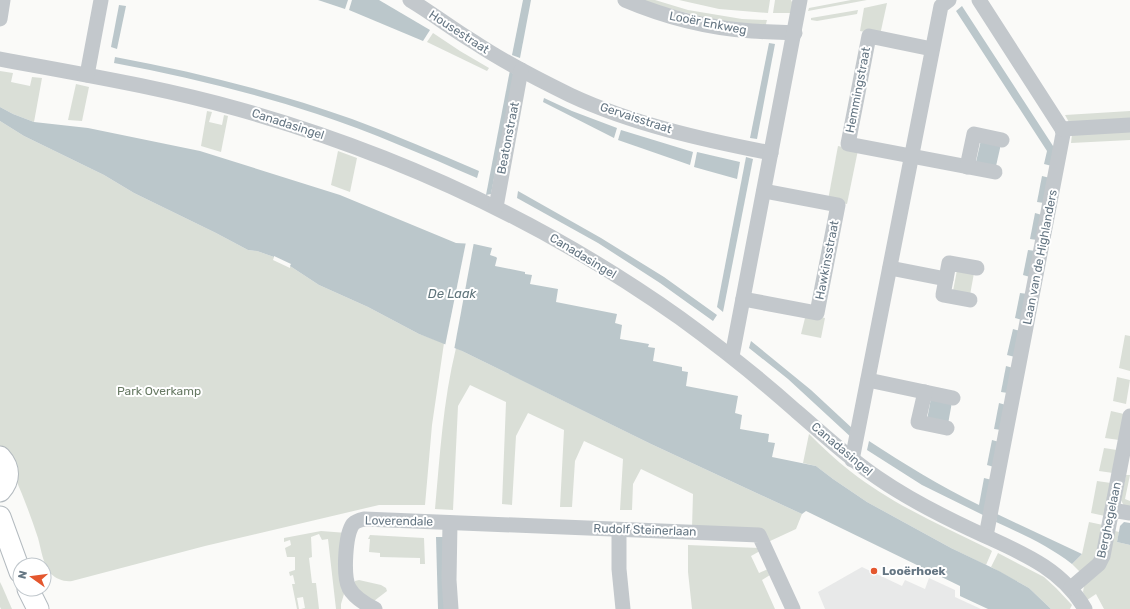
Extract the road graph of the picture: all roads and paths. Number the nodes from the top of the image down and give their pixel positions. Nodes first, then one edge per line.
1 (3, 0) edge
2 (101, 0) edge
3 (410, 0) edge
4 (625, 0) edge
5 (800, 0) edge
6 (949, 0) edge
7 (979, 0) edge
8 (0, 19) edge
9 (794, 33) junction
10 (932, 49) junction
11 (0, 59) edge
12 (508, 62) joint
13 (521, 70) junction
14 (87, 75) junction
15 (1130, 125) edge
16 (1062, 129) junction
17 (1002, 140) dead end
18 (771, 153) junction
19 (911, 156) junction
20 (967, 166) junction
21 (995, 172) dead end
22 (764, 191) junction
23 (496, 207) junction
24 (890, 268) junction
25 (977, 268) dead end
26 (946, 279) junction
27 (743, 299) junction
28 (970, 300) dead end
29 (732, 356) junction
30 (868, 380) junction
31 (925, 392) junction
32 (953, 398) dead end
33 (1130, 416) edge
34 (947, 428) dead end
35 (0, 458) edge
36 (852, 460) junction
37 (0, 491) edge
38 (1112, 510) junction
39 (1130, 513) edge
40 (0, 517) edge
41 (450, 523) junction
42 (619, 530) junction
43 (986, 536) junction
44 (15, 557) edge
45 (1071, 588) junction
46 (32, 597) edge
47 (38, 609) edge
48 (375, 609) edge
49 (451, 609) edge
50 (623, 609) edge
51 (794, 609) edge
52 (1085, 609) edge

1 - 8 street
2 - 14 street
3 - 12 street, Housestraat
4 - 9 street, Looër Enkweg
5 - 9 street
6 - 10 street
7 - 16 street
9 - 18 street
10 - 19 street
10 - 19 street, Hemmingstraat
11 - 14 street, Canadasingel
12 - 13 street, Gervaisstraat
13 - 18 street, Gervaisstraat
13 - 23 street, Beatonstraat
14 - 23 street, Canadasingel
15 - 16 street
16 - 43 street, Laan van de Highlanders
17 - 20 street
18 - 22 street
19 - 20 street, Hemmingstraat
19 - 24 street
20 - 21 street, Hemmingstraat
22 - 27 street
22 - 27 street, Hawkinsstraat
23 - 29 street, Canadasingel
24 - 26 street
24 - 30 street
25 - 26 street
26 - 28 street
27 - 29 street
29 - 36 street, Canadasingel
30 - 31 street
30 - 36 street
31 - 32 street
31 - 34 street
33 - 38 street, Berghegelaan
35 - 37 street
36 - 43 street, Canadasingel
38 - 39 street
38 - 45 street, Berghegelaan
40 - 44 street
41 - 42 street, Rudolf Steinerlaan
41 - 48 street, Loverendale
41 - 49 street
42 - 50 street
42 - 51 street, Rudolf Steinerlaan
43 - 45 street, Canadasingel
45 - 52 street, Canadasingel
46 - 47 street

